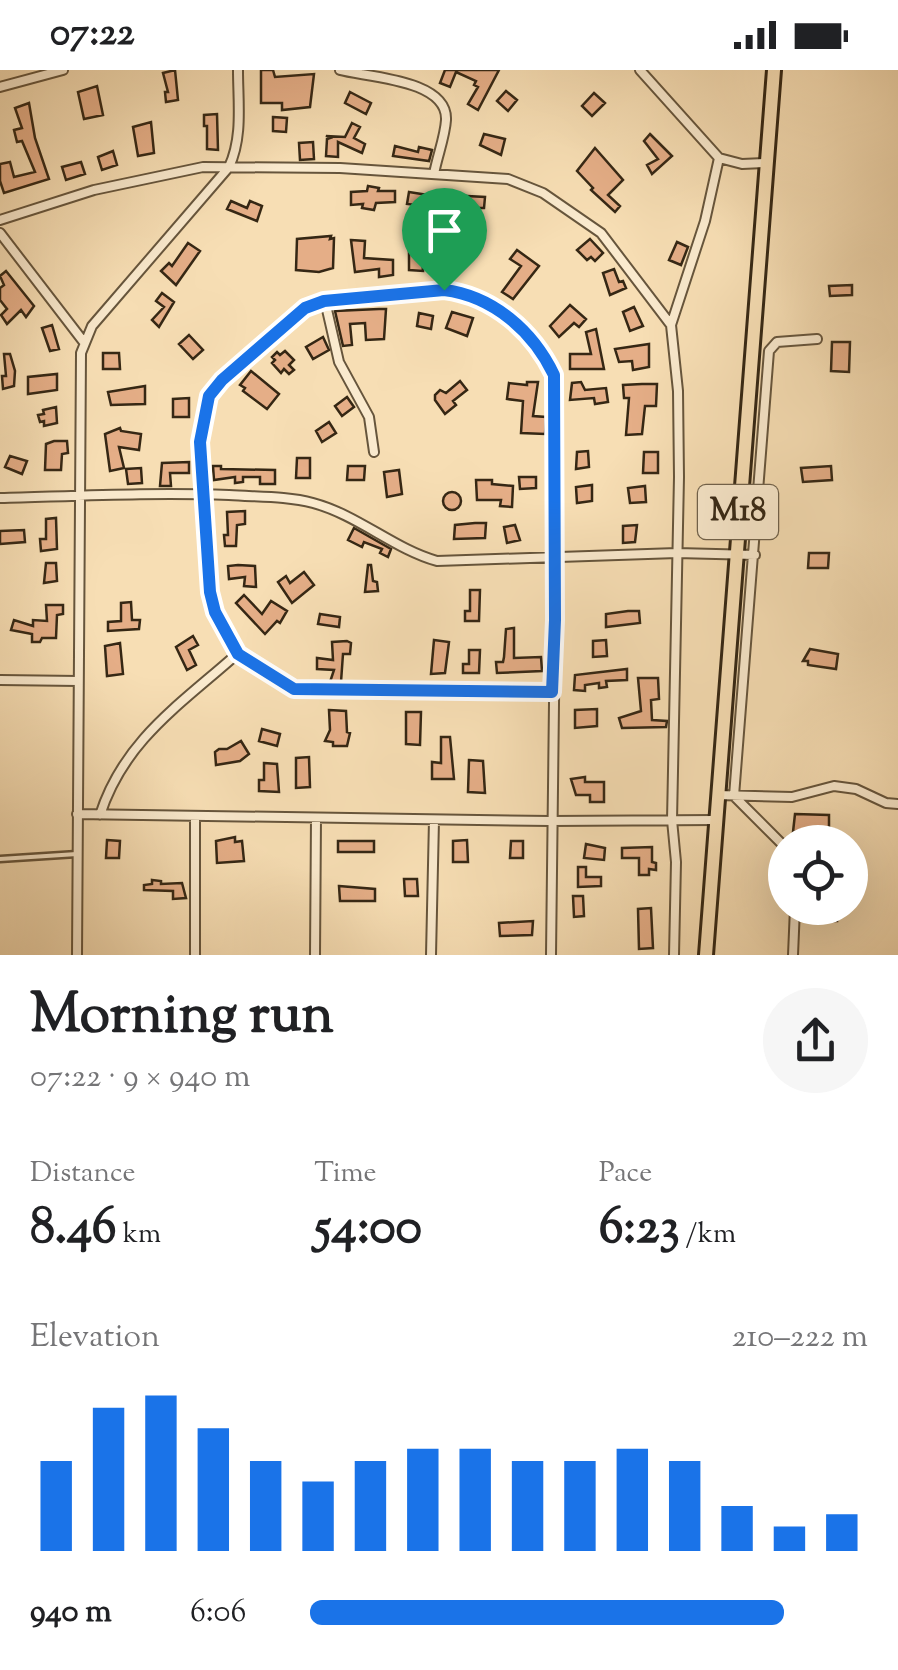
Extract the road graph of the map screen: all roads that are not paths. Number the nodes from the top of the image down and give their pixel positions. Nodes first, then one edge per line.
1 (63, 70) edge
2 (238, 70) edge
3 (340, 70) edge
4 (640, 70) edge
5 (774, 70) edge
6 (0, 87) edge
7 (718, 158) junction
8 (767, 163) junction
9 (229, 167) junction
10 (434, 174) junction
11 (0, 220) edge
12 (0, 233) edge
13 (324, 301) junction
14 (671, 326) junction
15 (816, 339) dead end
16 (83, 341) junction
17 (374, 452) dead end
18 (203, 494) junction
19 (82, 496) junction
20 (0, 498) edge
21 (677, 552) junction
22 (735, 555) junction
23 (754, 555) junction
24 (555, 556) junction
25 (238, 654) junction
26 (0, 680) edge
27 (78, 681) junction
28 (552, 692) junction
29 (717, 796) junction
30 (734, 796) junction
31 (898, 804) edge
32 (78, 814) junction
33 (100, 814) junction
34 (195, 816) junction
35 (316, 818) junction
36 (434, 820) junction
37 (672, 820) junction
38 (715, 820) junction
39 (550, 822) junction
40 (768, 831) edge
41 (77, 854) junction
42 (0, 859) edge
43 (795, 925) edge
44 (76, 955) edge
45 (196, 955) edge
46 (315, 955) edge
47 (431, 955) edge
48 (551, 955) edge
49 (674, 955) edge
50 (706, 955) edge
51 (793, 955) edge

1 - 6 street
2 - 9 street
3 - 10 street
4 - 7 street
5 - 8 main road, M18
7 - 8 street
7 - 14 street
8 - 22 main road, M18
9 - 10 street
9 - 11 street
9 - 16 street
10 - 14 street
12 - 16 street
13 - 17 street
13 - 18 street
13 - 24 street
14 - 21 street
15 - 23 street
16 - 19 street
18 - 19 street
18 - 24 street
18 - 25 street
19 - 20 street
19 - 27 street
21 - 22 street
21 - 24 street
21 - 37 street
22 - 23 street
22 - 29 main road, M18
23 - 30 street
24 - 28 street
25 - 28 street
25 - 33 street
26 - 27 street
27 - 32 street
28 - 39 street
29 - 30 street
29 - 38 main road, M18
30 - 31 street
30 - 40 street
32 - 33 street
32 - 41 street
33 - 34 street
34 - 35 street
34 - 45 street
35 - 36 street
35 - 46 street
36 - 39 street
36 - 47 street
37 - 38 street
37 - 39 street
37 - 49 street
38 - 50 main road, M18
39 - 48 street
41 - 42 lane
41 - 44 street
43 - 51 street

